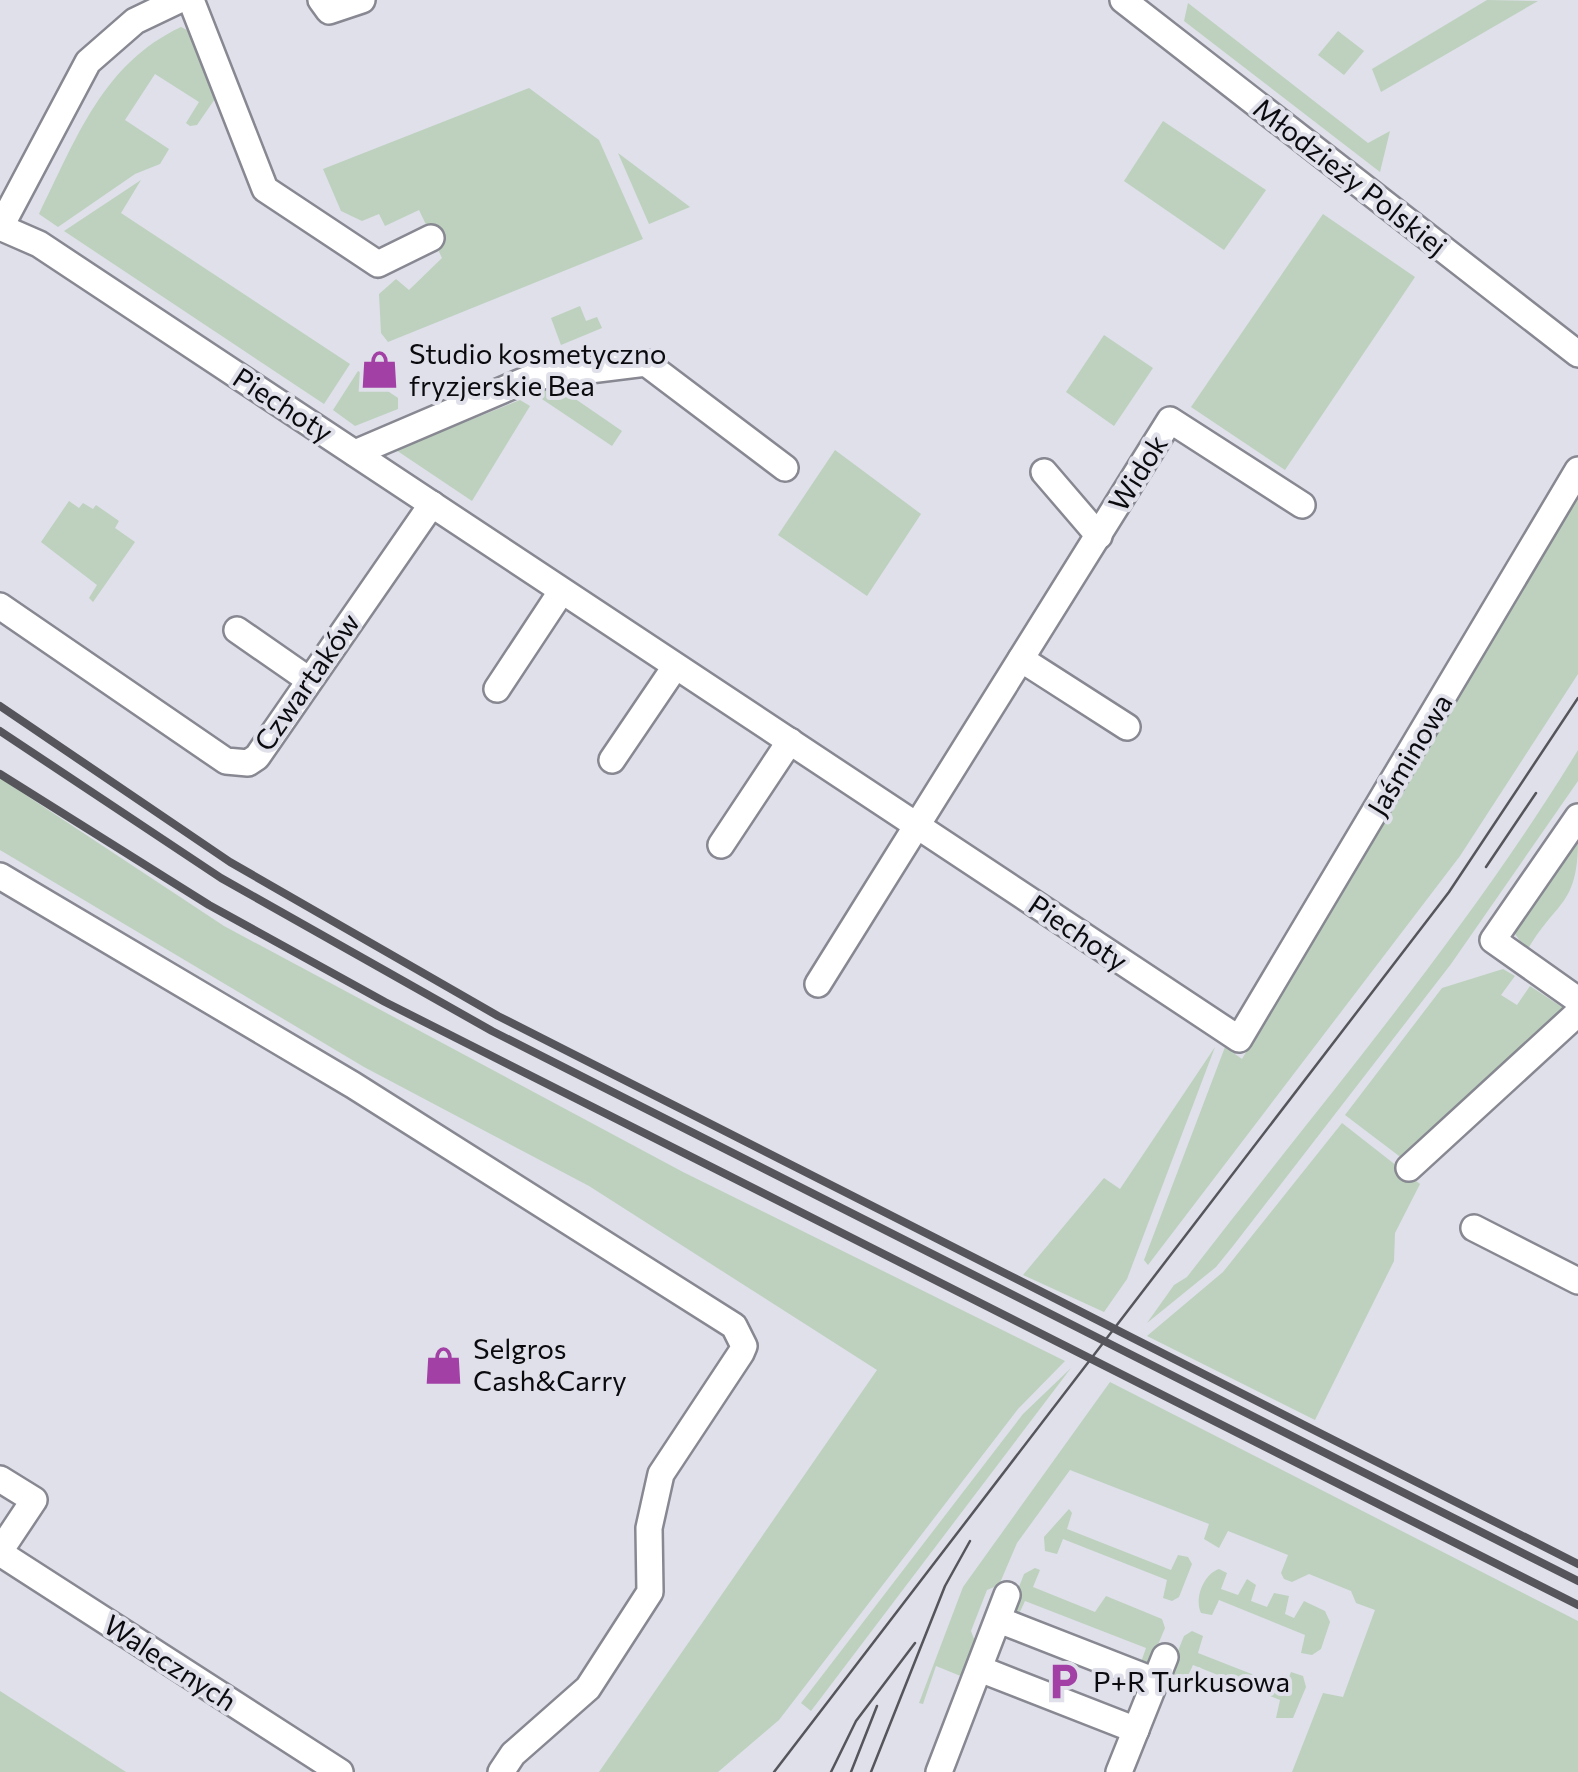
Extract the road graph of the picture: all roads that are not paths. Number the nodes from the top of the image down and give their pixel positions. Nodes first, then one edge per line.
1 (180, 0) edge
2 (191, 0) edge
3 (321, 0) edge
4 (362, 0) edge
5 (1123, 0) edge
6 (0, 228) edge
7 (431, 238) dead end
8 (1578, 354) edge
9 (356, 453) junction
10 (784, 468) dead end
11 (1578, 470) edge
12 (1044, 472) dead end
13 (432, 504) junction
14 (1302, 505) dead end
15 (1098, 536) junction
16 (560, 592) junction
17 (0, 606) edge
18 (237, 630) dead end
19 (1021, 658) junction
20 (675, 666) junction
21 (309, 680) junction
22 (497, 689) dead end
23 (1127, 727) dead end
24 (790, 742) junction
25 (612, 760) dead end
26 (1578, 817) edge
27 (918, 826) junction
28 (721, 845) dead end
29 (0, 876) edge
30 (818, 984) dead end
31 (1578, 1000) edge
32 (1578, 1013) edge
33 (1238, 1039) joint
34 (1410, 1168) dead end
35 (1474, 1228) dead end
36 (1578, 1281) edge
37 (0, 1478) edge
38 (0, 1552) edge
39 (1008, 1595) dead end
40 (999, 1620) junction
41 (1165, 1656) dead end
42 (980, 1668) junction
43 (1155, 1681) junction
44 (1136, 1730) junction
45 (340, 1772) edge
46 (502, 1772) edge
47 (939, 1772) edge
48 (1119, 1772) edge

1 - 6 street
2 - 7 street
3 - 4 street
5 - 8 street, Młodzieży Polskiej
6 - 9 street, Piechoty
9 - 10 street
9 - 13 street, Piechoty
11 - 33 street, Jaśminowa
12 - 15 street
13 - 16 street, Piechoty
13 - 21 street, Czwartaków
14 - 15 street, Widok
15 - 19 street, Widok
16 - 20 street, Piechoty
16 - 22 street
17 - 21 street, Czwartaków
18 - 21 street
19 - 23 street
19 - 27 street, Widok
20 - 24 street, Piechoty
20 - 25 street
24 - 27 street, Piechoty
24 - 28 street
26 - 31 street
27 - 30 street
27 - 33 street, Piechoty
29 - 46 street
32 - 34 street
35 - 36 street
37 - 38 street
38 - 45 street, Walecznych
39 - 40 street
40 - 42 street
40 - 43 street
41 - 43 street
42 - 44 street
42 - 47 street
43 - 44 street
44 - 48 street

